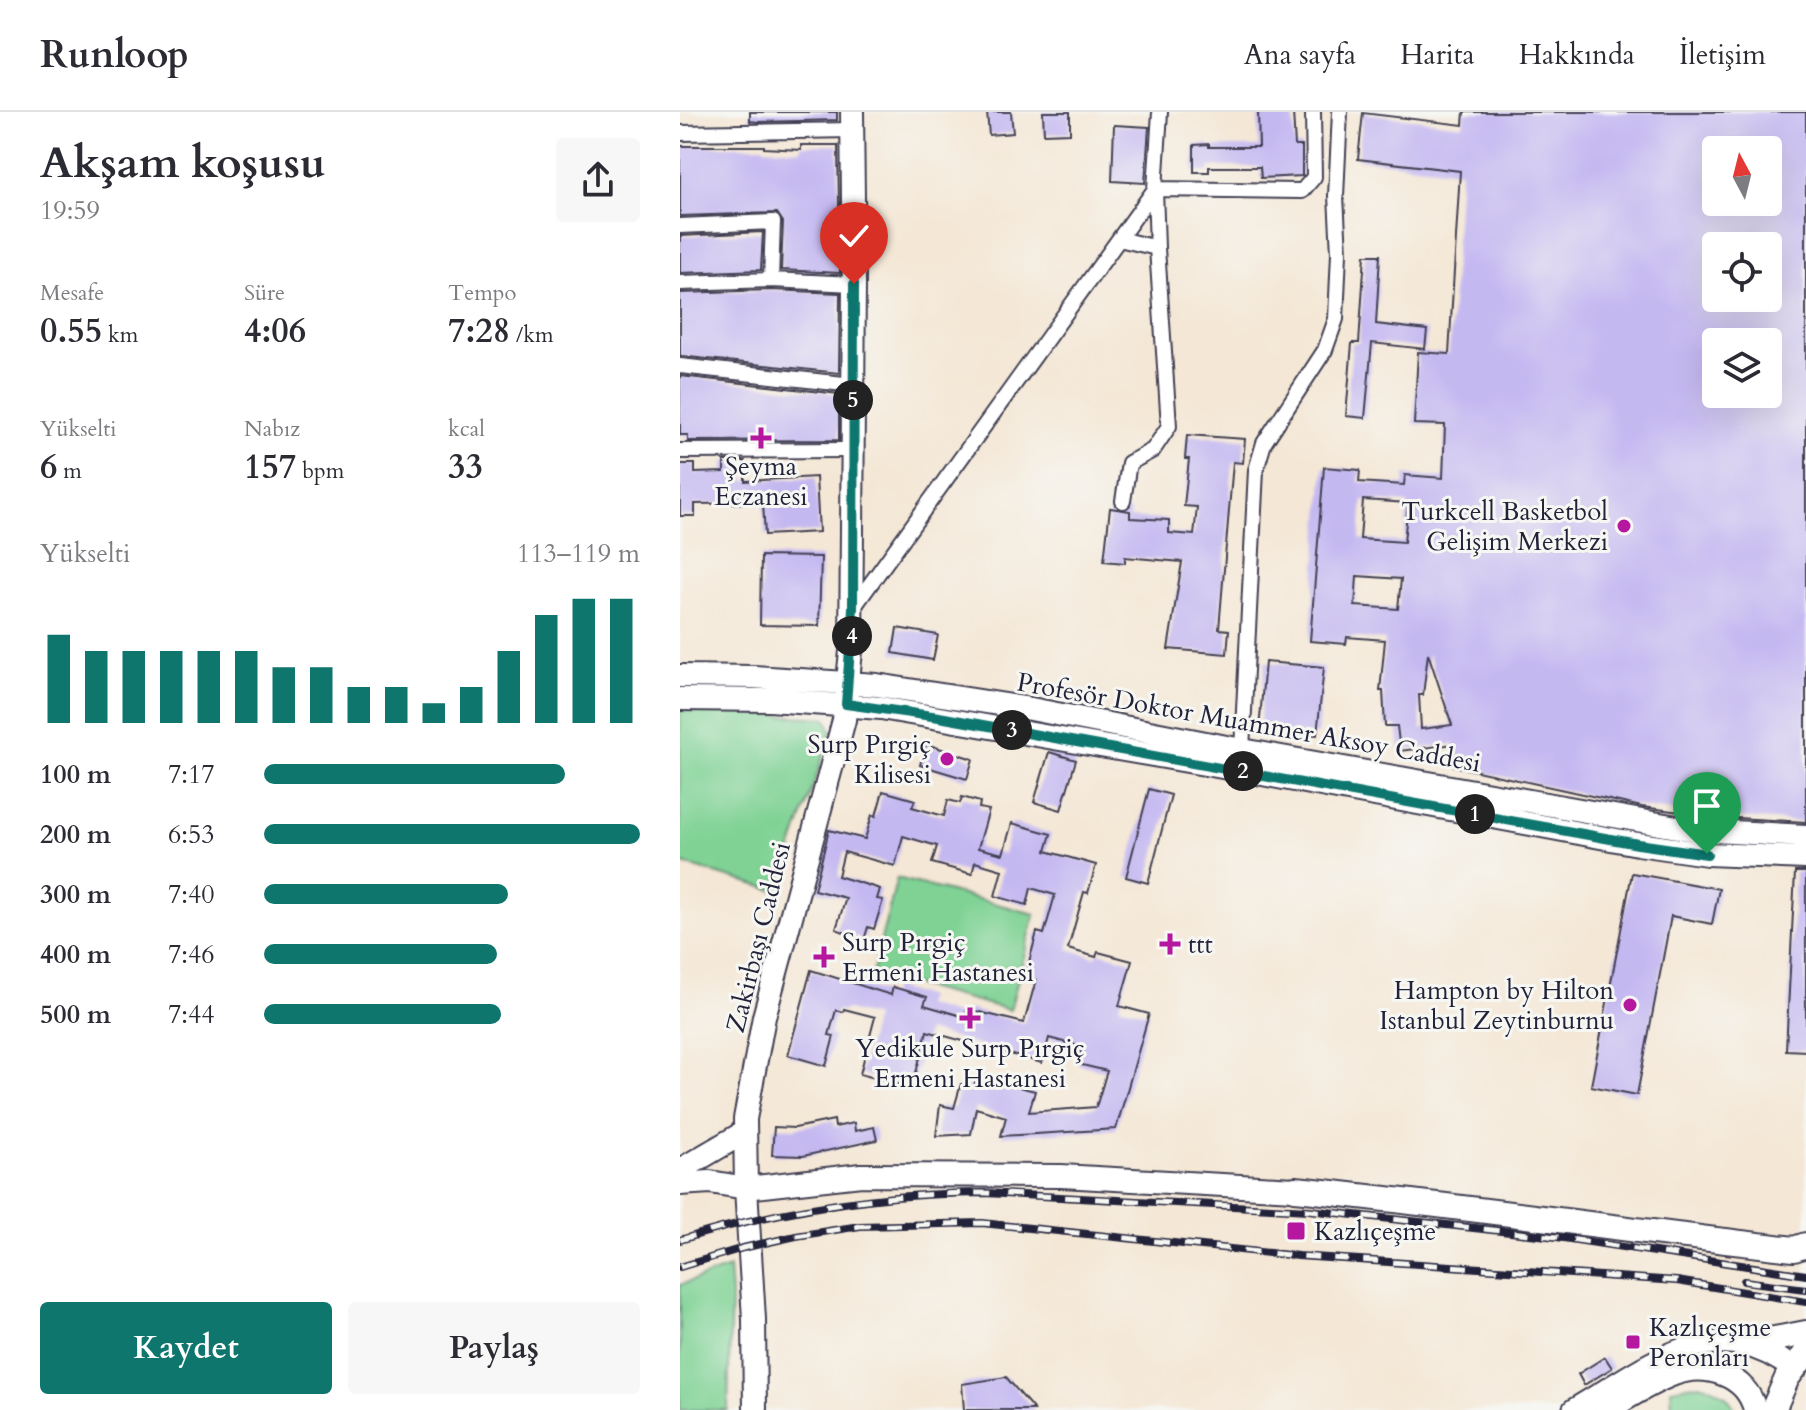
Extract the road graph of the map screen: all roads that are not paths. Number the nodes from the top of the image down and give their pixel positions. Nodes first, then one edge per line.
1 (1160, 112) edge
2 (1313, 112) edge
3 (1340, 112) edge
4 (852, 121) edge
5 (680, 133) edge
6 (1155, 189) junction
7 (680, 226) edge
8 (1119, 239) junction
9 (1157, 248) junction
10 (771, 280) junction
11 (680, 283) edge
12 (854, 284) junction
13 (680, 366) edge
14 (853, 385) junction
15 (852, 450) junction
16 (680, 451) edge
17 (1123, 501) dead end
18 (853, 608) junction
19 (680, 676) edge
20 (848, 693) junction
21 (680, 699) edge
22 (1242, 750) junction
23 (1806, 836) edge
24 (1806, 858) edge
25 (743, 1133) junction
26 (680, 1170) edge
27 (680, 1184) edge
28 (746, 1188) junction
29 (1295, 1189) joint
30 (1806, 1245) edge
31 (1806, 1333) edge
32 (1744, 1345) junction
33 (1802, 1370) edge
34 (755, 1410) edge
35 (1574, 1410) edge
36 (1607, 1410) edge
37 (1755, 1410) edge
38 (1773, 1410) edge

1 - 6 street
2 - 6 street
3 - 22 street
4 - 5 street
4 - 12 main road, Zakirbaşı Caddesi
6 - 8 street
6 - 9 street
7 - 10 street
8 - 9 street
8 - 18 street
9 - 17 street
10 - 11 street
10 - 12 street
12 - 14 main road, Zakirbaşı Caddesi
13 - 14 street
14 - 15 main road, Zakirbaşı Caddesi
15 - 16 street
15 - 18 main road, Zakirbaşı Caddesi
18 - 20 main road, Zakirbaşı Caddesi
19 - 20 main road, Profesör Doktor Muammer Aksoy Caddesi
20 - 21 main road, Profesör Doktor Muammer Aksoy Caddesi
20 - 22 main road, Profesör Doktor Muammer Aksoy Caddesi
20 - 24 main road, Profesör Doktor Muammer Aksoy Caddesi
20 - 25 main road, Zakirbaşı Caddesi
22 - 23 main road, Profesör Doktor Muammer Aksoy Caddesi
25 - 26 main road
25 - 28 main road, Zakirbaşı Caddesi
27 - 28 main road
28 - 29 main road
28 - 34 main road, Zakirbaşı Caddesi
29 - 30 main road
31 - 32 main road
32 - 33 main road
32 - 35 main road
33 - 38 main road
36 - 37 main road

